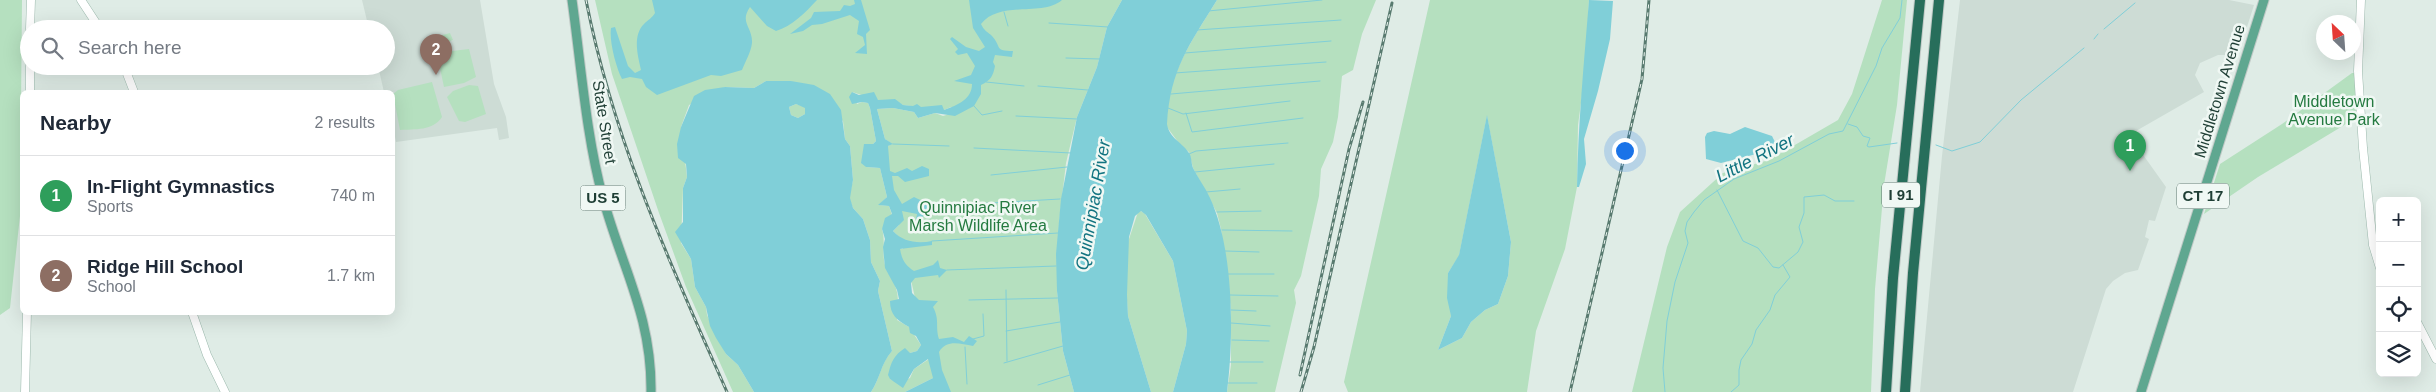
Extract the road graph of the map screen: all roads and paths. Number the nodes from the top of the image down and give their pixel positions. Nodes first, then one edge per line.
1 (30, 0) edge
2 (81, 0) edge
3 (572, 0) edge
4 (1920, 0) edge
5 (1940, 0) edge
6 (2264, 0) edge
7 (2361, 0) edge
8 (30, 20) edge
9 (94, 20) edge
10 (30, 75) edge
11 (127, 75) edge
12 (30, 90) edge
13 (133, 90) edge
14 (2376, 255) edge
15 (27, 315) edge
16 (193, 315) edge
17 (2421, 330) edge
18 (2436, 358) edge
19 (25, 392) edge
20 (225, 392) edge
21 (651, 392) edge
22 (1886, 392) edge
23 (1905, 392) edge
24 (2141, 392) edge

1 - 8 main road
2 - 9 main road
3 - 21 main road, State Street / US 5
4 - 22 highway, I 91
5 - 23 highway, I 91
6 - 24 main road, Middletown Avenue / CT 17
7 - 14 main road
10 - 12 main road
11 - 13 main road
15 - 19 main road
16 - 20 main road
17 - 18 main road

